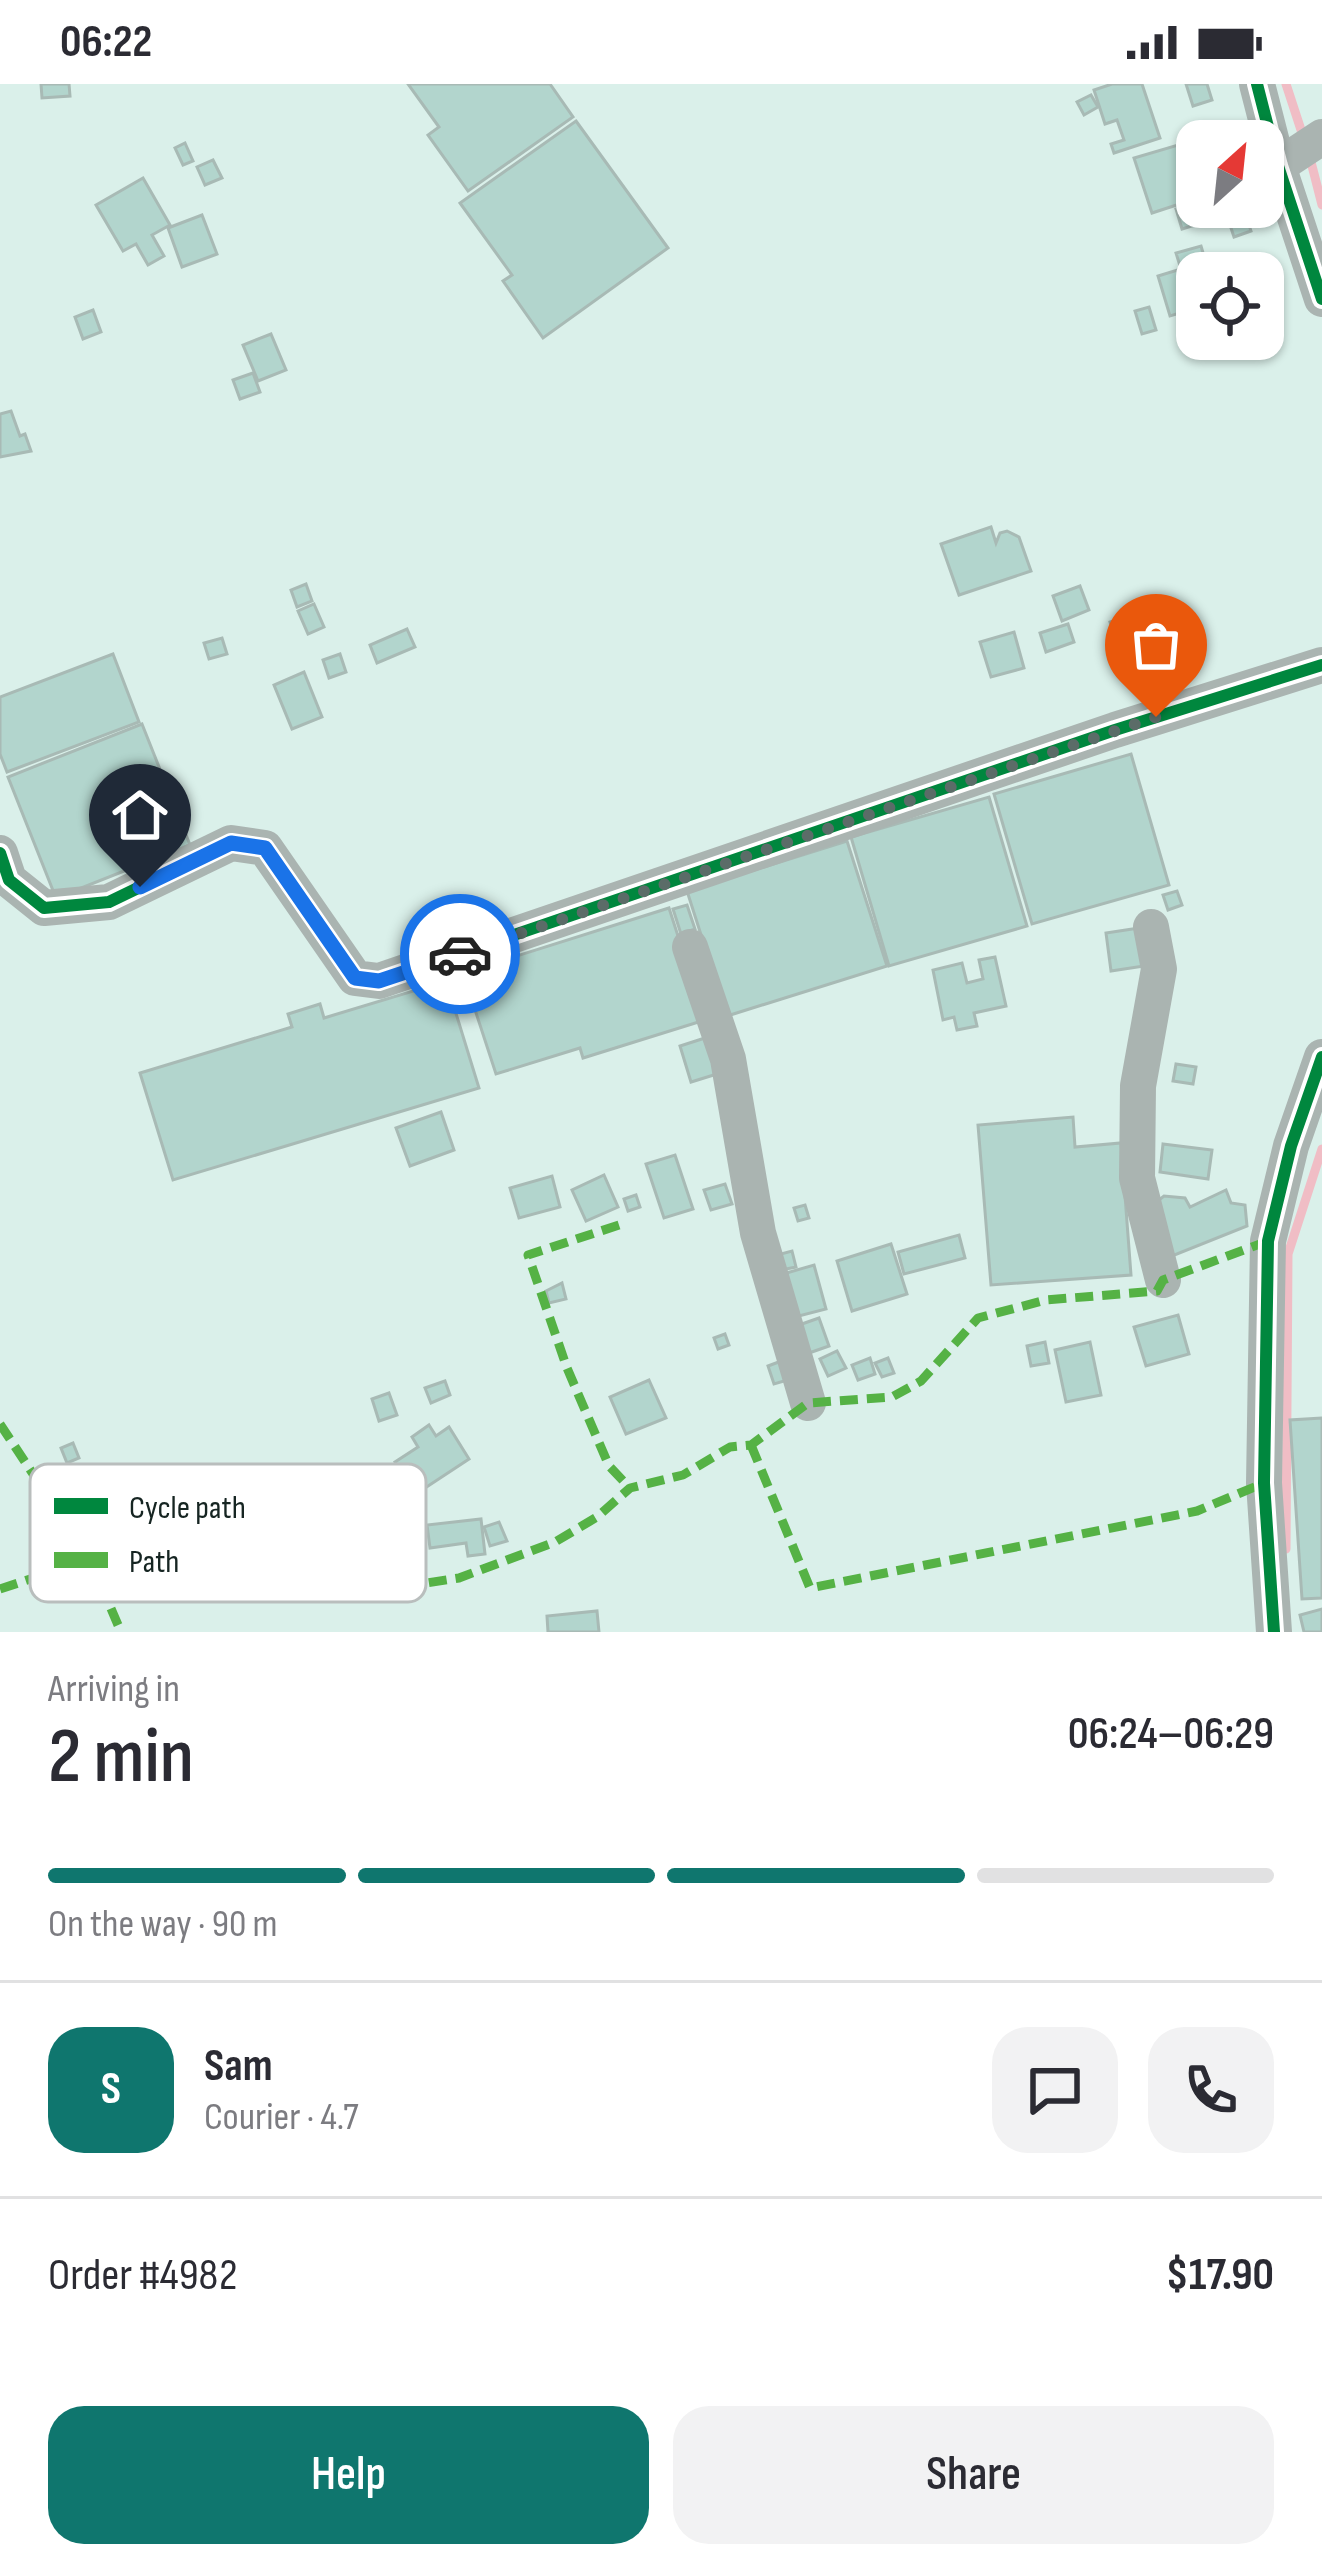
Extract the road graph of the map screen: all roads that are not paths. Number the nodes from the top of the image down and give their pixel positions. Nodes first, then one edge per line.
1 (1257, 84) edge
2 (1266, 120) edge
3 (1322, 137) edge
4 (1284, 162) edge
5 (1284, 184) edge
6 (1322, 299) edge
7 (1322, 665) edge
8 (0, 853) edge
9 (1151, 927) dead end
10 (690, 947) dead end
11 (1322, 1057) edge
12 (1163, 1280) dead end
13 (808, 1403) dead end
14 (1274, 1632) edge

1 - 2 street
3 - 4 street
5 - 6 street
7 - 8 street
9 - 12 street
10 - 13 street
11 - 14 street

